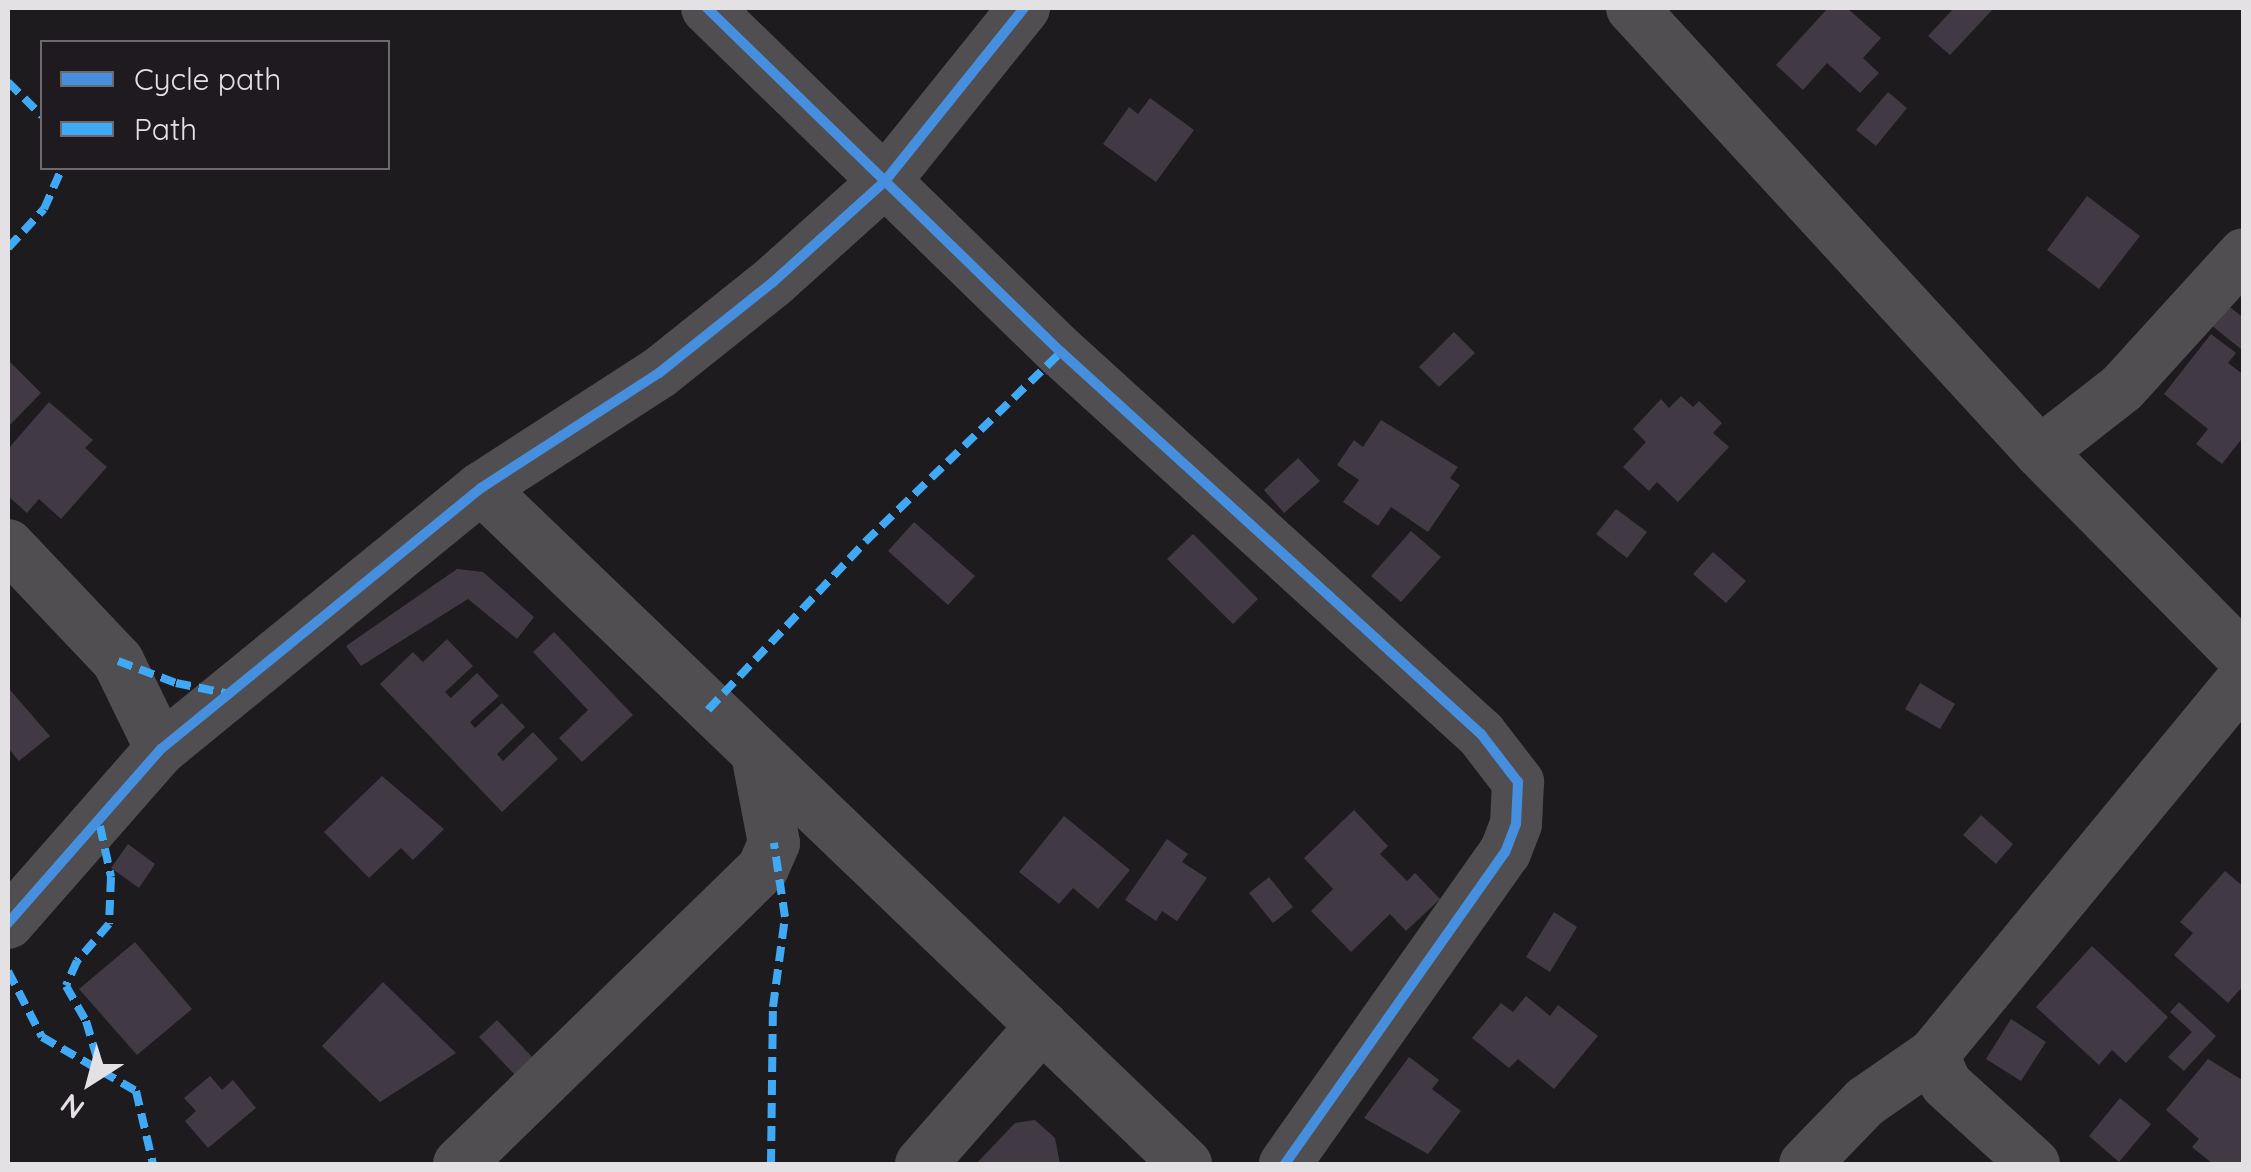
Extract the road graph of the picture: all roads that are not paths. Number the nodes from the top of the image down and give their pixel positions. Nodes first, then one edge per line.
1 (707, 8) edge
2 (1024, 8) edge
3 (1656, 14) edge
4 (885, 180) junction
5 (2244, 254) edge
6 (2040, 452) junction
7 (481, 488) junction
8 (8, 545) edge
9 (2244, 658) edge
10 (2244, 678) edge
11 (160, 749) junction
12 (758, 759) junction
13 (8, 924) edge
14 (1042, 1026) junction
15 (1932, 1055) junction
16 (472, 1161) edge
17 (920, 1164) edge
18 (1186, 1164) edge
19 (1285, 1164) edge
20 (1805, 1164) edge
21 (2034, 1164) edge

1 - 4 street
2 - 4 street
3 - 6 street
4 - 7 street
4 - 19 street
5 - 6 street
6 - 9 street
7 - 11 street
7 - 12 street
8 - 11 street
10 - 15 street
11 - 13 street
12 - 14 street
12 - 16 street
14 - 17 street
14 - 18 street
15 - 20 street
15 - 21 street

